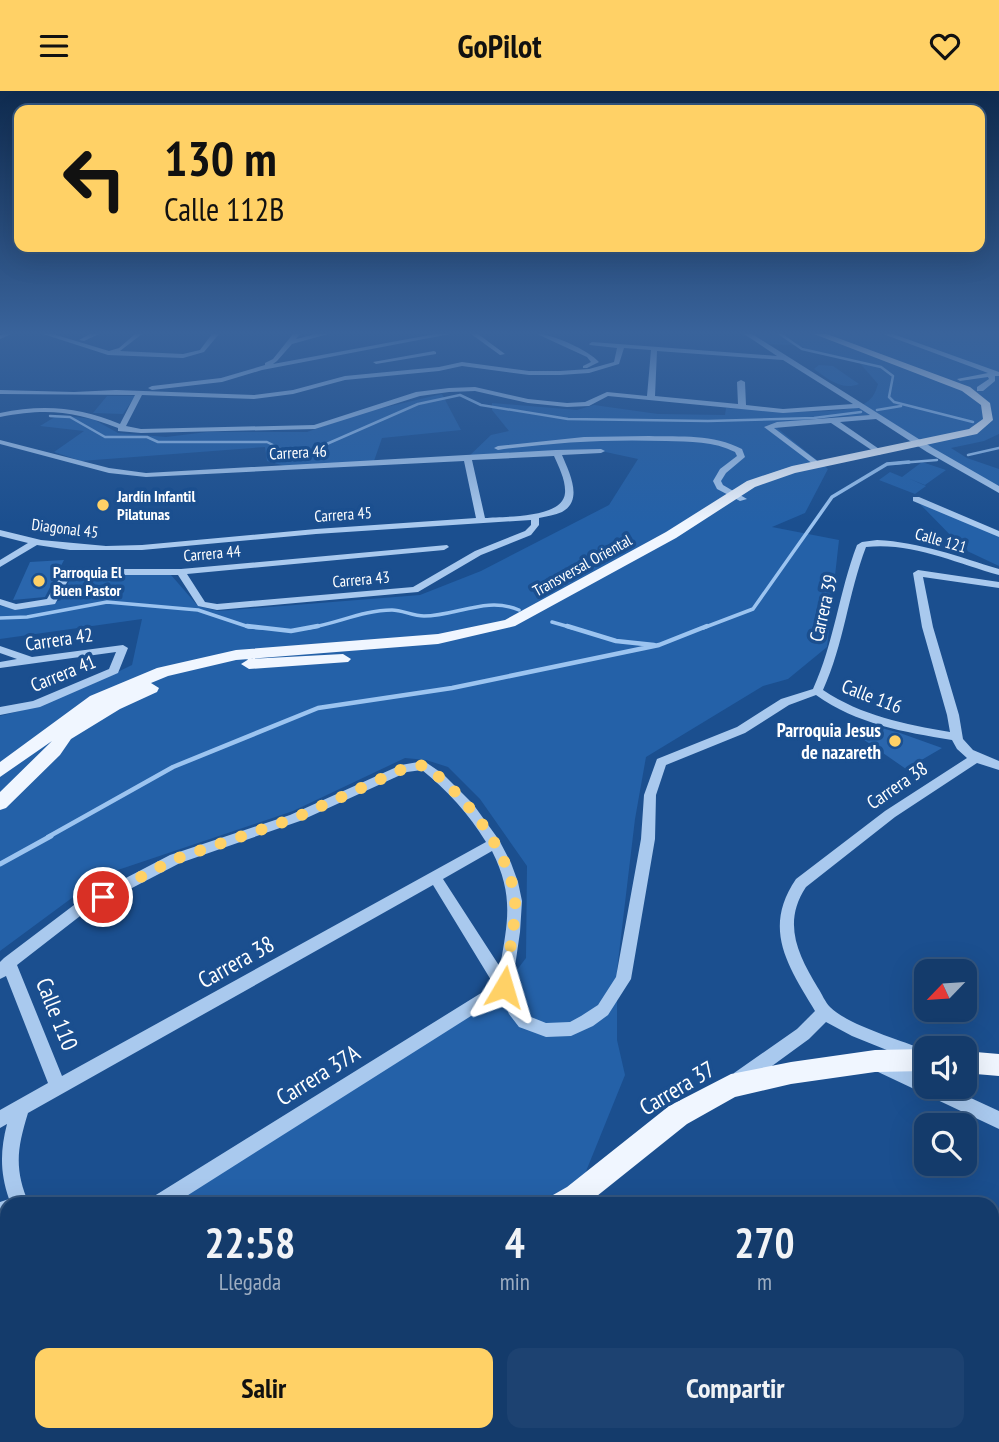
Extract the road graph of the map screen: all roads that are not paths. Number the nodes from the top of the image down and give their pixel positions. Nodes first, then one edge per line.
1 (137, 397) edge
2 (409, 397) edge
3 (511, 397) edge
4 (601, 397) edge
5 (651, 397) edge
6 (742, 397) edge
7 (846, 397) edge
8 (975, 397) edge
9 (742, 405) junction
10 (861, 406) junction
11 (0, 415) edge
12 (877, 417) junction
13 (832, 420) junction
14 (999, 426) edge
15 (121, 429) junction
16 (0, 442) edge
17 (925, 447) junction
18 (601, 451) dead end
19 (556, 452) junction
20 (879, 453) junction
21 (467, 458) junction
22 (817, 465) junction
23 (999, 490) edge
24 (738, 497) junction
25 (916, 499) dead end
26 (535, 517) junction
27 (481, 521) junction
28 (0, 533) edge
29 (999, 534) edge
30 (37, 541) junction
31 (873, 542) joint
32 (444, 547) dead end
33 (127, 548) joint
34 (0, 564) edge
35 (181, 572) junction
36 (999, 572) edge
37 (999, 585) edge
38 (0, 601) edge
39 (123, 648) joint
40 (0, 649) edge
41 (32, 661) junction
42 (0, 665) edge
43 (817, 691) junction
44 (0, 711) edge
45 (65, 735) junction
46 (957, 737) junction
47 (976, 757) junction
48 (999, 766) edge
49 (0, 771) edge
50 (0, 784) edge
51 (0, 803) edge
52 (494, 845) junction
53 (435, 877) junction
54 (4, 967) edge
55 (504, 987) junction
56 (825, 1013) junction
57 (571, 1029) joint
58 (914, 1054) edge
59 (914, 1059) edge
60 (875, 1061) junction
61 (977, 1063) edge
62 (999, 1065) edge
63 (914, 1080) edge
64 (57, 1085) junction
65 (731, 1086) junction
66 (955, 1099) edge
67 (20, 1109) junction
68 (0, 1119) edge
69 (999, 1120) edge
70 (11, 1197) edge
71 (168, 1197) edge
72 (579, 1197) edge

1 - 15 street
2 - 15 street
3 - 4 street
5 - 9 street
6 - 9 street
7 - 10 street
8 - 17 main road, Transversal Oriental
9 - 10 street
10 - 12 street
11 - 15 street
12 - 13 street
12 - 17 street
13 - 20 street
13 - 22 street
14 - 17 main road, Transversal Oriental
16 - 21 street, Carrera 46
17 - 20 main road, Transversal Oriental
17 - 23 street
17 - 24 main road, Transversal Oriental
18 - 19 street, Carrera 46
19 - 21 street, Carrera 46
19 - 26 street, Carrera 45
20 - 22 main road, Transversal Oriental
21 - 24 street
21 - 27 street
22 - 24 main road, Transversal Oriental
24 - 45 main road, Transversal Oriental
24 - 49 main road, Transversal Oriental
25 - 29 street
26 - 27 street, Carrera 45
26 - 35 street, Carrera 43
27 - 33 street, Carrera 45
28 - 30 street, Diagonal 45
30 - 33 street, Diagonal 45
30 - 34 street
31 - 36 street, Calle 121
31 - 43 street, Carrera 39
32 - 35 street, Carrera 44
35 - 38 street, Carrera 44
37 - 46 street
39 - 41 street, Carrera 42
39 - 44 street, Carrera 41
40 - 41 street
41 - 42 street, Carrera 42
43 - 46 street, Calle 116
43 - 57 street
45 - 50 main road, Transversal Oriental
45 - 51 main road
46 - 47 street
47 - 48 street
47 - 56 street, Carrera 38
52 - 53 street, Carrera 38
52 - 54 street
52 - 55 street
53 - 55 street
53 - 64 street, Carrera 38
54 - 64 street, Calle 110
55 - 57 street
55 - 71 street, Carrera 37A
56 - 58 street
56 - 65 street
59 - 60 main road, Carrera 37
60 - 63 street
60 - 65 main road, Carrera 37
61 - 62 main road
64 - 67 street, Carrera 38
65 - 72 main road, Carrera 37
66 - 69 street
67 - 68 street, Carrera 38
67 - 70 street

